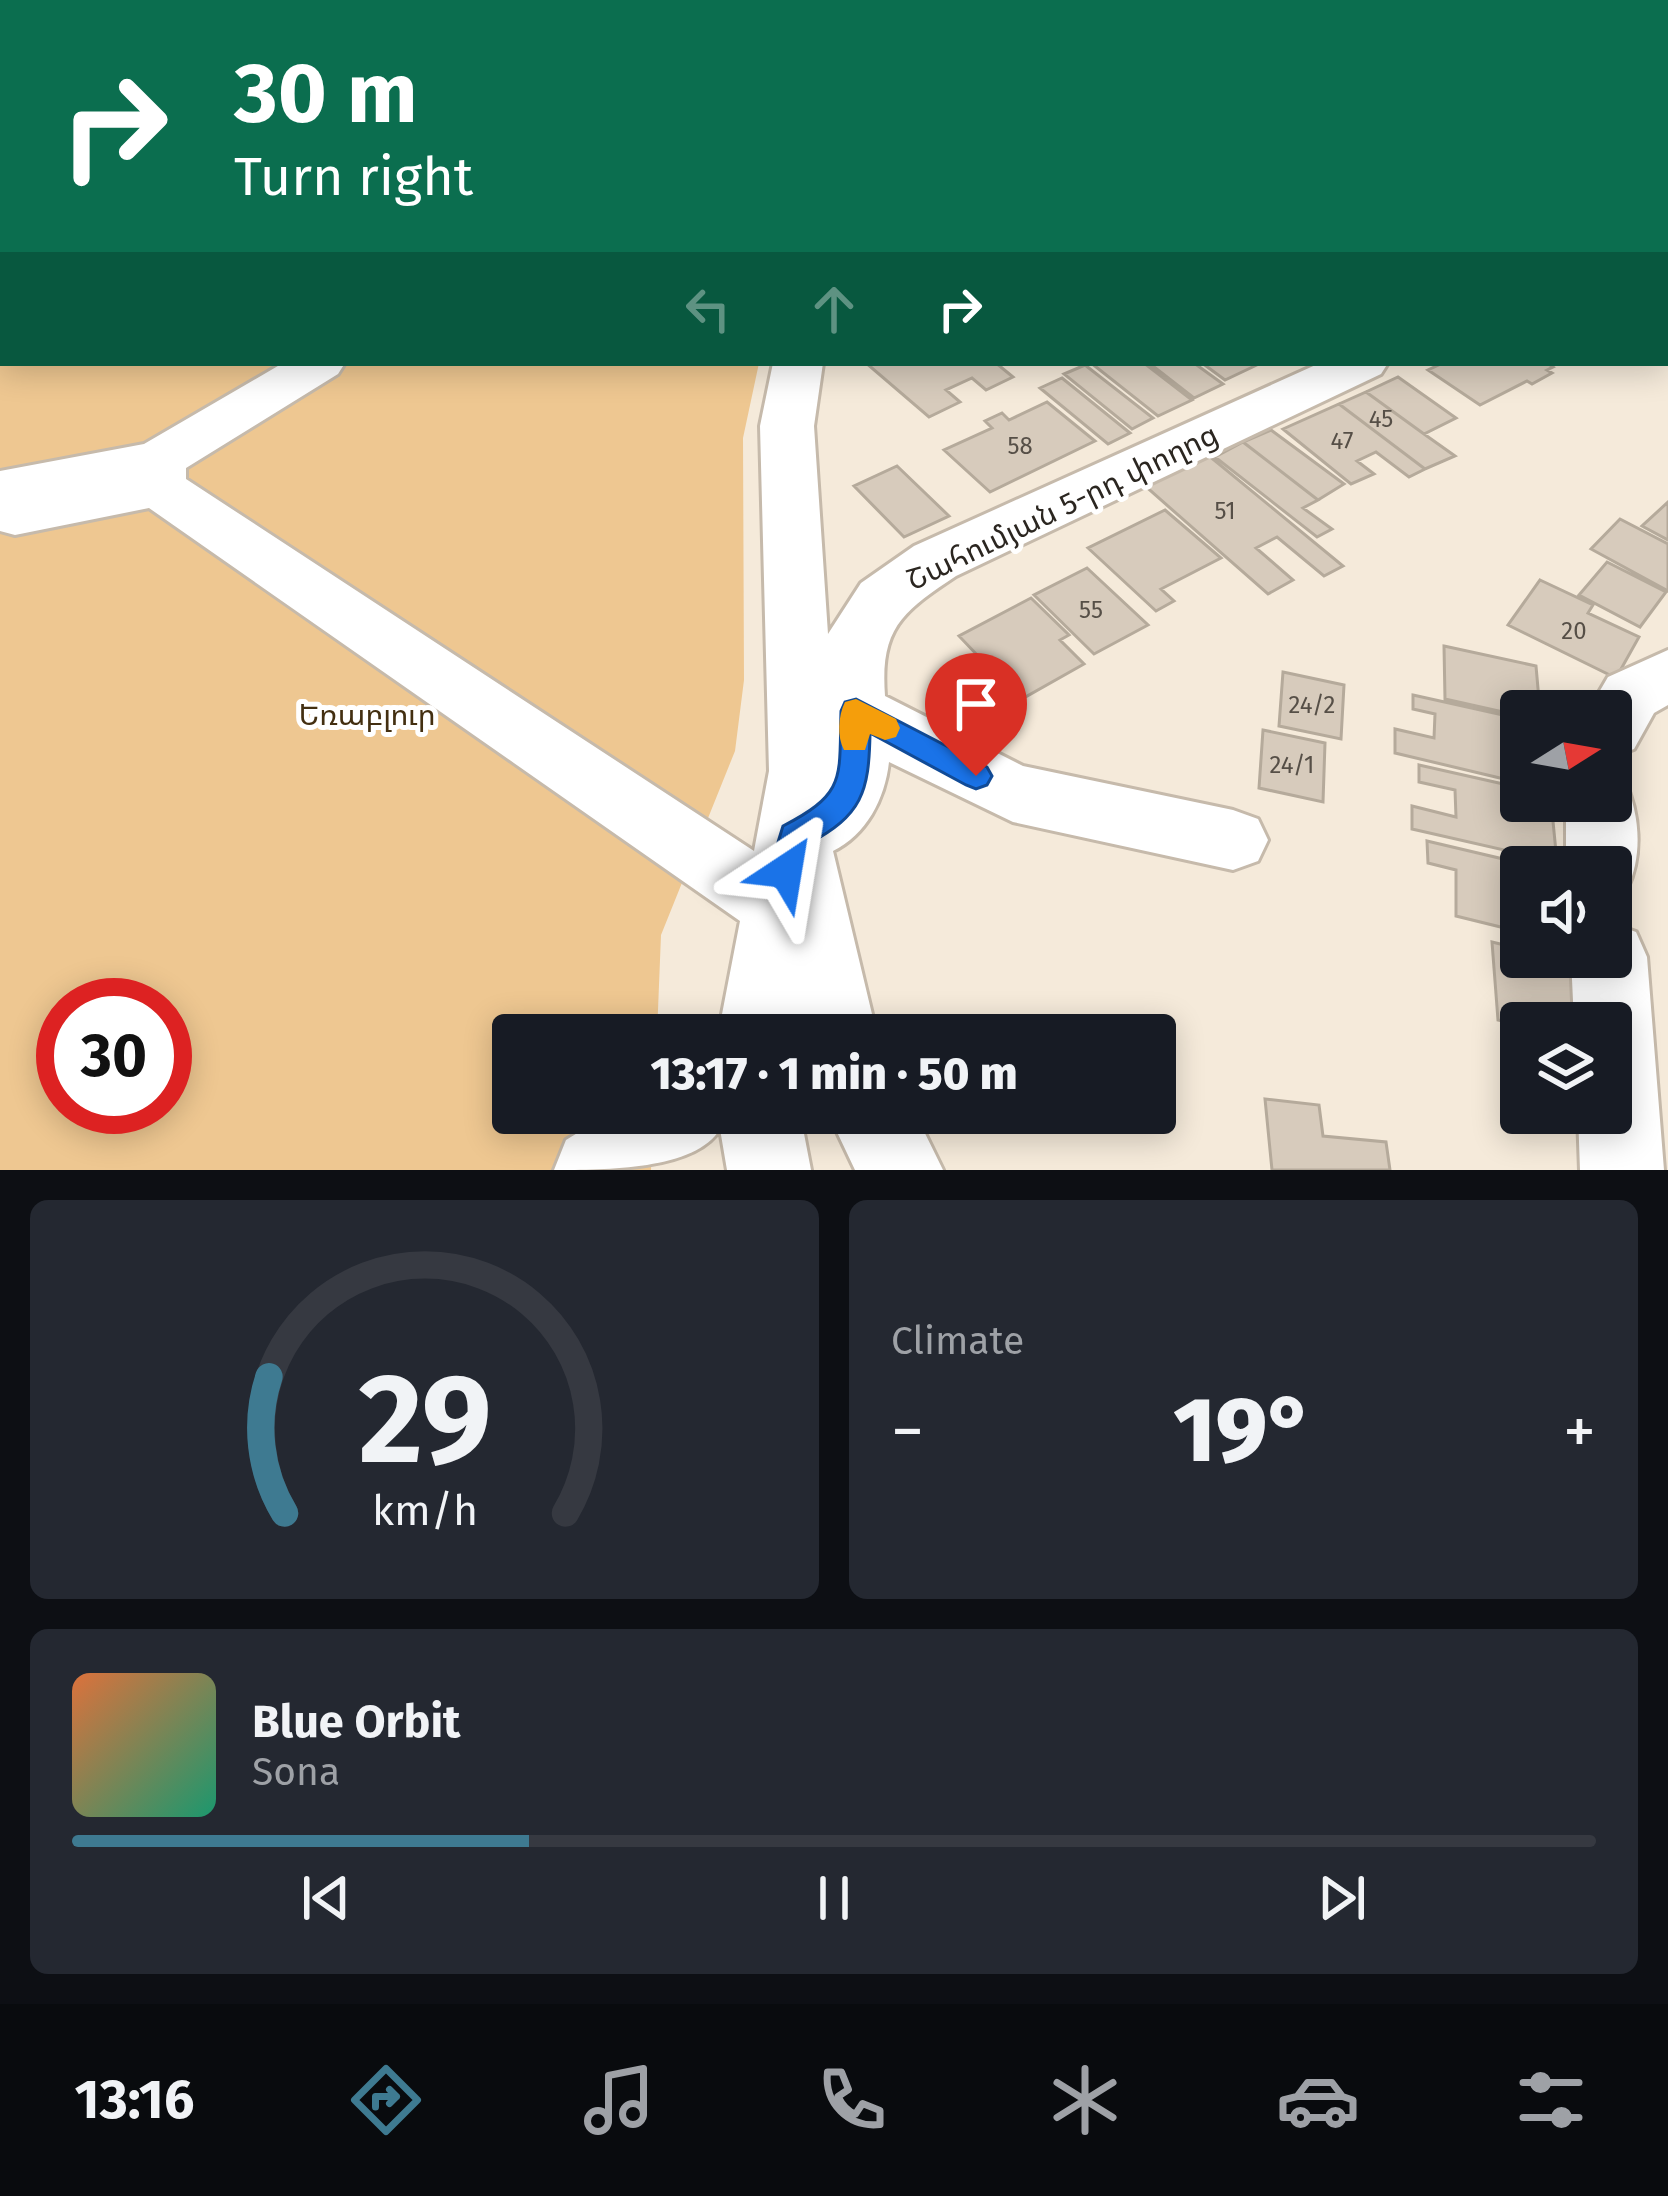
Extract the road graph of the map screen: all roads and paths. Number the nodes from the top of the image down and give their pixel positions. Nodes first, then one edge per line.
1 (316, 366) edge
2 (798, 366) edge
3 (1357, 366) edge
4 (158, 474) junction
5 (8, 502) edge
6 (1668, 675) edge
7 (1632, 693) edge
8 (856, 711) junction
9 (794, 836) junction
10 (1233, 840) dead end
11 (777, 906) junction
12 (1610, 978) edge
13 (760, 1014) edge
14 (830, 1014) edge
15 (653, 1134) edge
16 (763, 1134) edge
17 (881, 1134) edge
18 (596, 1170) edge
19 (769, 1170) edge
20 (901, 1170) edge
21 (1622, 1170) edge

1 - 4 street
2 - 9 street
3 - 8 street, Շահումյան 5-րդ փողոց
4 - 5 street
4 - 11 street
6 - 7 street
8 - 9 street, Շահումյան 5-րդ փողոց
8 - 10 street
9 - 11 street
9 - 14 street
11 - 13 street
12 - 21 street
15 - 18 street
16 - 19 street
17 - 20 street

